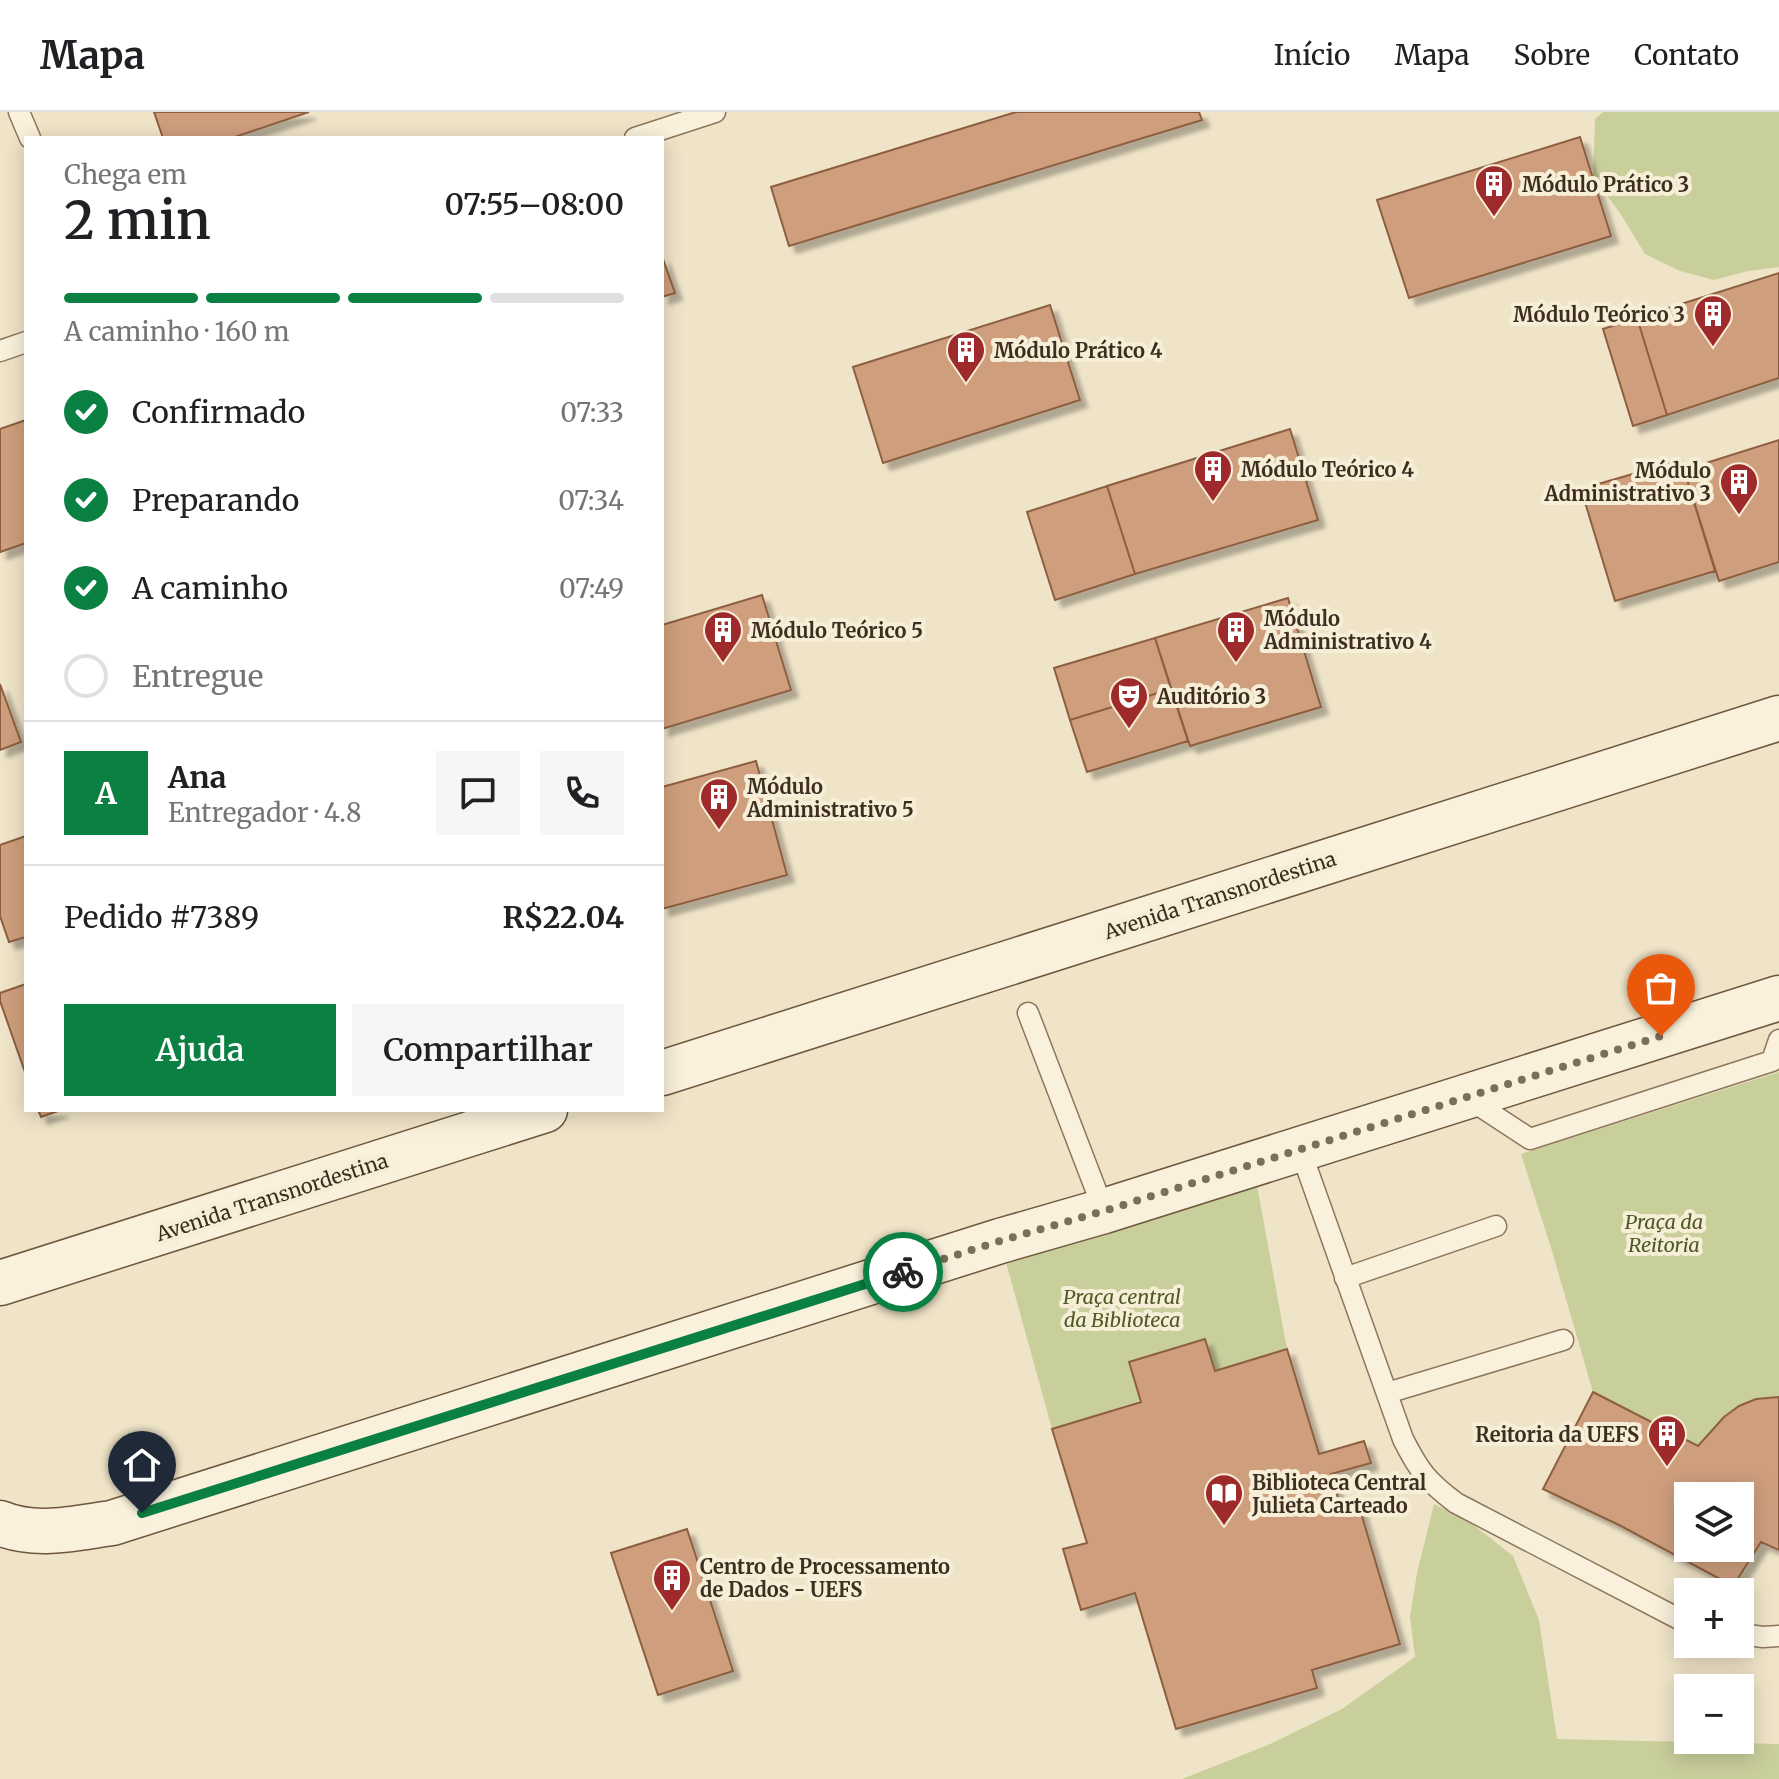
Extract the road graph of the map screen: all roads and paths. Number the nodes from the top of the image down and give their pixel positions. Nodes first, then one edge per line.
1 (19, 112) edge
2 (715, 112) edge
3 (658, 121) edge
4 (29, 136) edge
5 (638, 136) edge
6 (24, 343) edge
7 (0, 351) edge
8 (1779, 718) edge
9 (1779, 998) edge
10 (1028, 1013) dead end
11 (1779, 1040) edge
12 (664, 1072) edge
13 (1466, 1097) junction
14 (539, 1112) edge
15 (1300, 1149) junction
16 (1104, 1211) junction
17 (1496, 1226) dead end
18 (1345, 1278) junction
19 (0, 1283) edge
20 (1563, 1340) dead end
21 (1387, 1393) junction
22 (0, 1523) edge
23 (1674, 1616) edge
24 (1754, 1636) edge
25 (1779, 1636) edge

1 - 4 lane
2 - 3 lane
3 - 5 lane
6 - 7 lane
8 - 12 street, Avenida Transnordestina
9 - 13 street
10 - 16 lane
11 - 13 lane
13 - 15 street
14 - 19 street, Avenida Transnordestina
15 - 16 street
15 - 18 lane
16 - 22 street
17 - 18 lane
18 - 21 lane
20 - 21 lane
21 - 23 lane
24 - 25 lane

